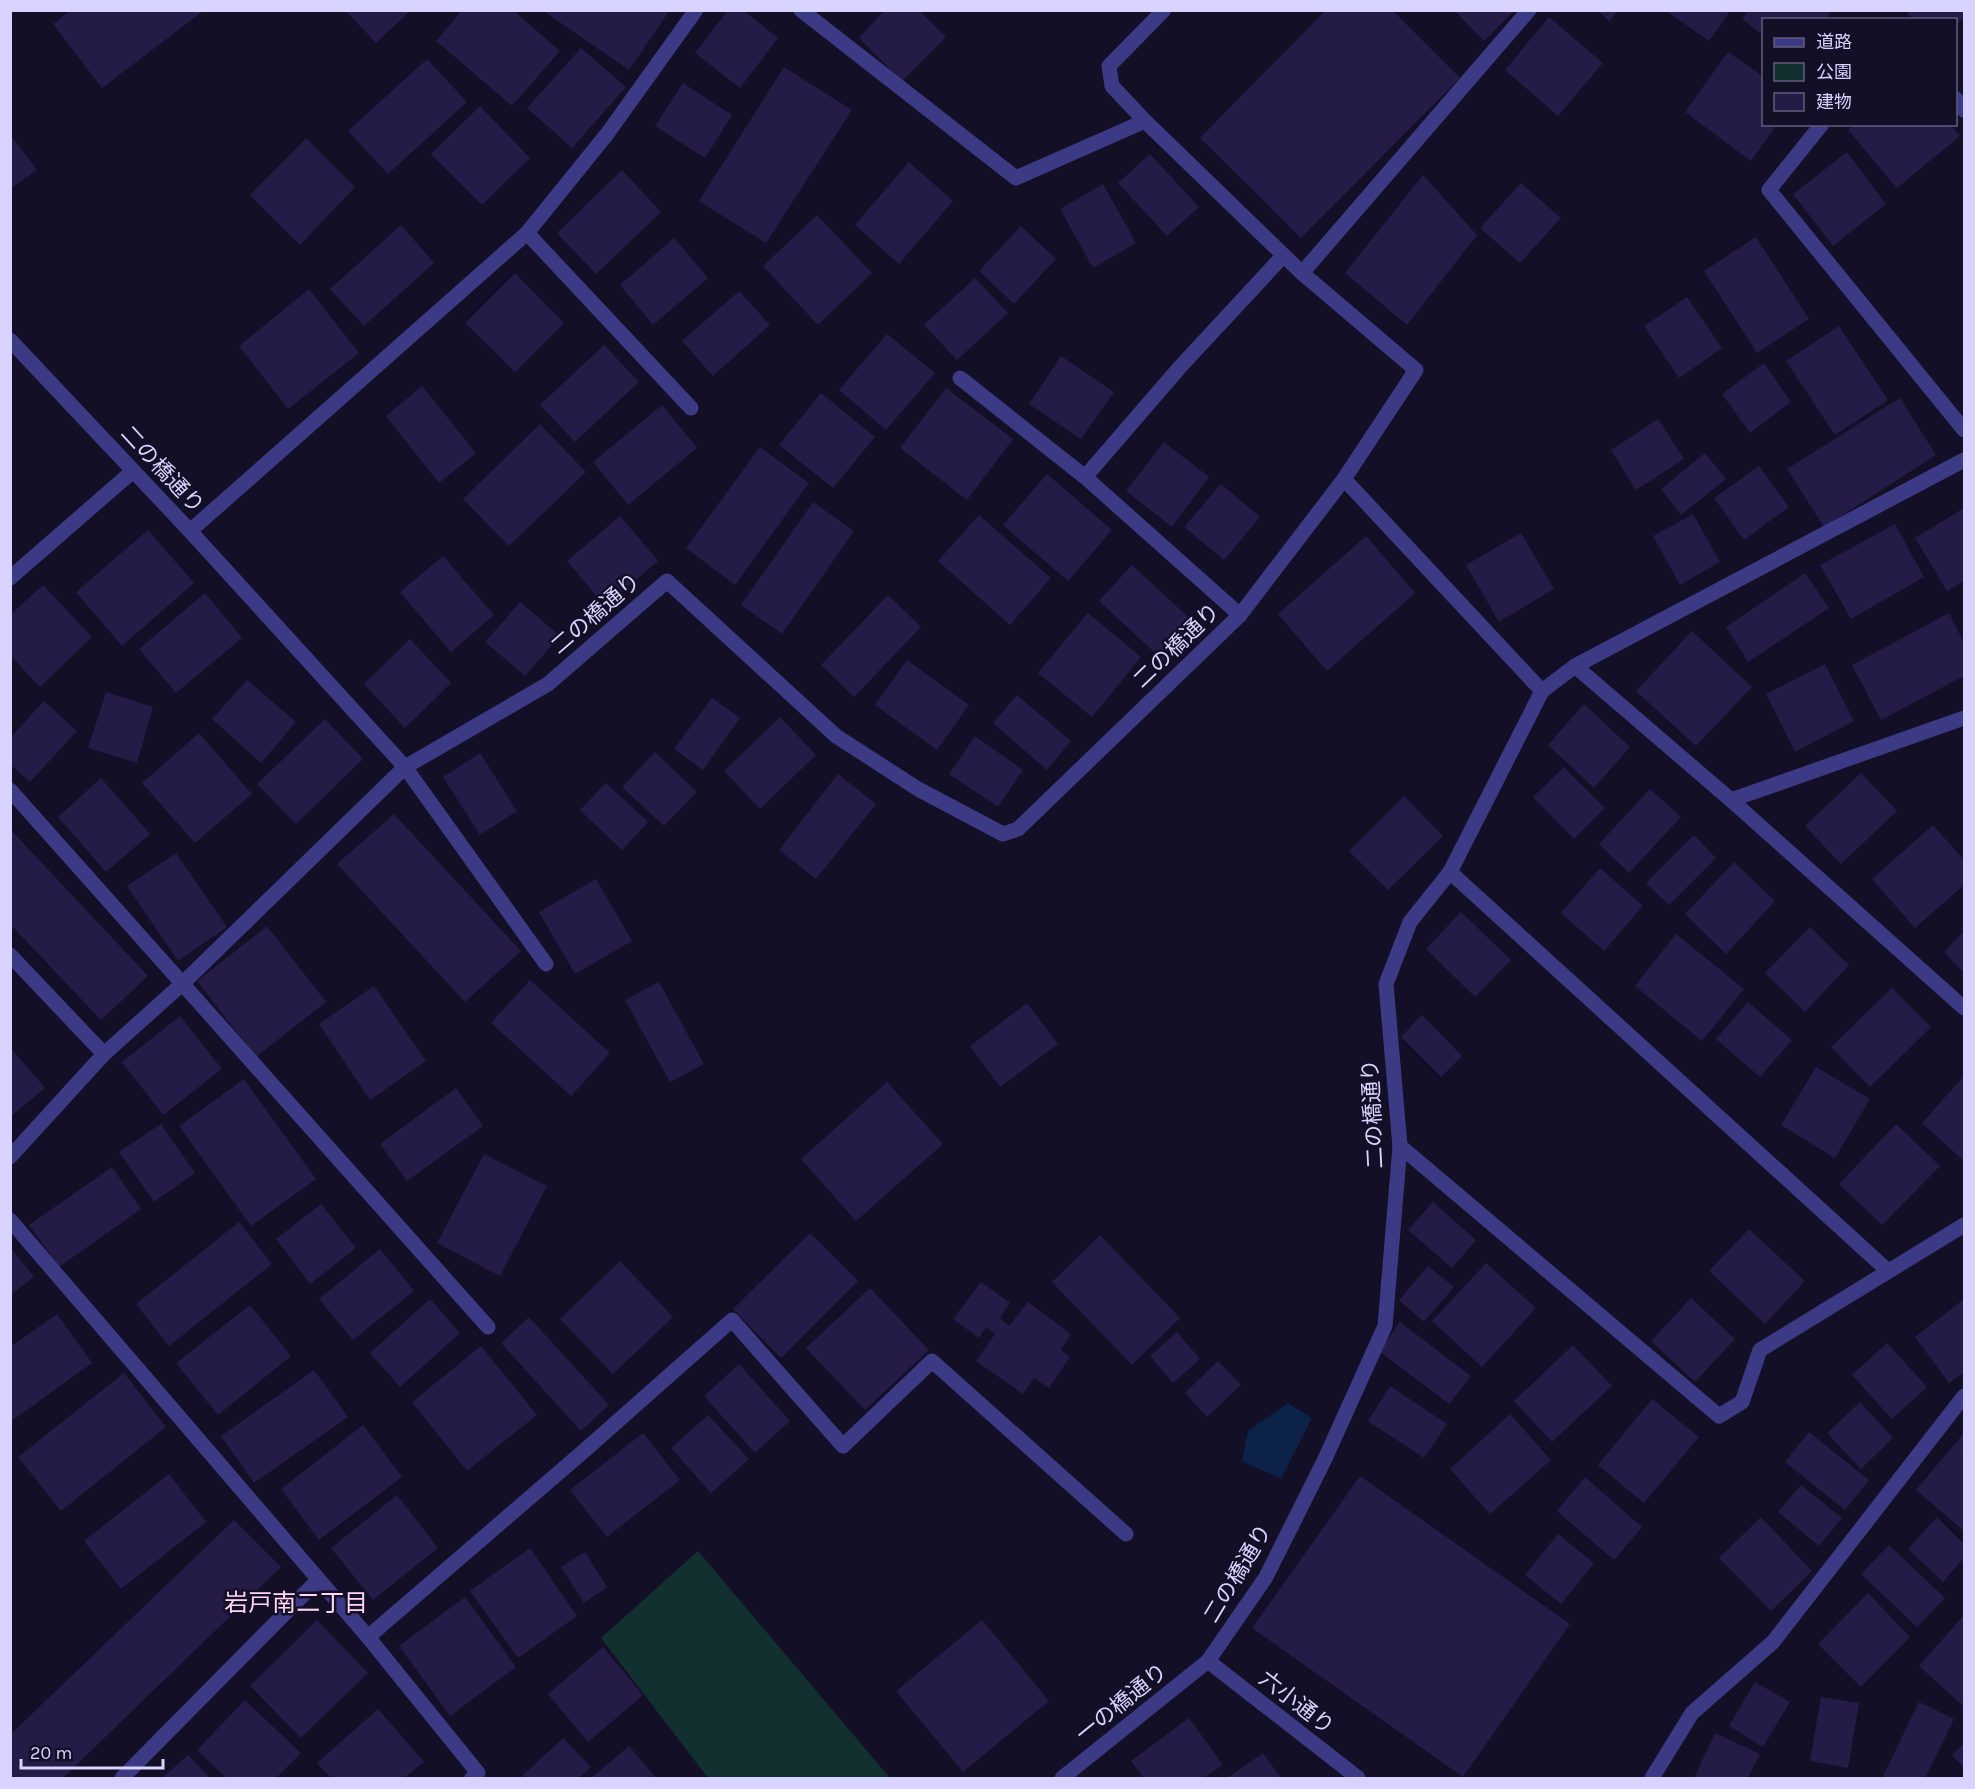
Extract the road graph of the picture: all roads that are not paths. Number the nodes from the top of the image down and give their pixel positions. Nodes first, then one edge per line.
1 (696, 10) edge
2 (801, 10) edge
3 (829, 10) edge
4 (1164, 10) edge
5 (1529, 10) edge
6 (819, 23) junction
7 (1144, 121) junction
8 (1820, 126) edge
9 (527, 233) junction
10 (1283, 256) junction
11 (1302, 273) junction
12 (10, 340) edge
13 (960, 378) dead end
14 (691, 408) dead end
15 (1965, 430) edge
16 (1965, 460) edge
17 (133, 471) junction
18 (1085, 477) junction
19 (1344, 479) junction
20 (189, 531) junction
21 (10, 578) edge
22 (1240, 615) junction
23 (1575, 666) junction
24 (1542, 691) junction
25 (1965, 718) edge
26 (405, 767) junction
27 (10, 790) edge
28 (1731, 800) junction
29 (1450, 872) junction
30 (10, 955) edge
31 (546, 964) dead end
32 (182, 984) junction
33 (1965, 1008) edge
34 (104, 1054) junction
35 (1400, 1146) junction
36 (10, 1156) edge
37 (10, 1220) edge
38 (1965, 1225) edge
39 (1887, 1270) junction
40 (488, 1327) dead end
41 (1965, 1396) edge
42 (1126, 1534) dead end
43 (318, 1580) junction
44 (368, 1637) junction
45 (1208, 1661) junction
46 (478, 1777) edge
47 (122, 1779) edge
48 (1062, 1779) edge
49 (1358, 1779) edge
50 (1652, 1779) edge

1 - 9 street
2 - 6 street
3 - 6 street
4 - 7 street
5 - 11 street
6 - 7 street
7 - 10 street
8 - 15 street
9 - 14 street
9 - 20 street
10 - 11 street
10 - 18 street
11 - 19 street, 二の橋通り
12 - 17 street, 二の橋通り
13 - 18 street
16 - 23 street
17 - 20 street, 二の橋通り
17 - 21 street
18 - 22 street
19 - 22 street, 二の橋通り
19 - 24 street
20 - 26 street, 二の橋通り
22 - 26 street, 二の橋通り
23 - 24 street
23 - 28 street
24 - 29 street, 二の橋通り
25 - 28 street
26 - 31 street
26 - 32 street
27 - 32 street
28 - 33 street
29 - 35 street, 二の橋通り
29 - 39 street
30 - 34 street
32 - 34 street
32 - 40 street
34 - 36 street
35 - 39 street
35 - 45 street, 二の橋通り
37 - 43 street
38 - 39 street
41 - 50 street
42 - 44 street
43 - 44 street
43 - 47 street
44 - 46 street
45 - 48 street, 一の橋通り
45 - 49 street, 六小通り

